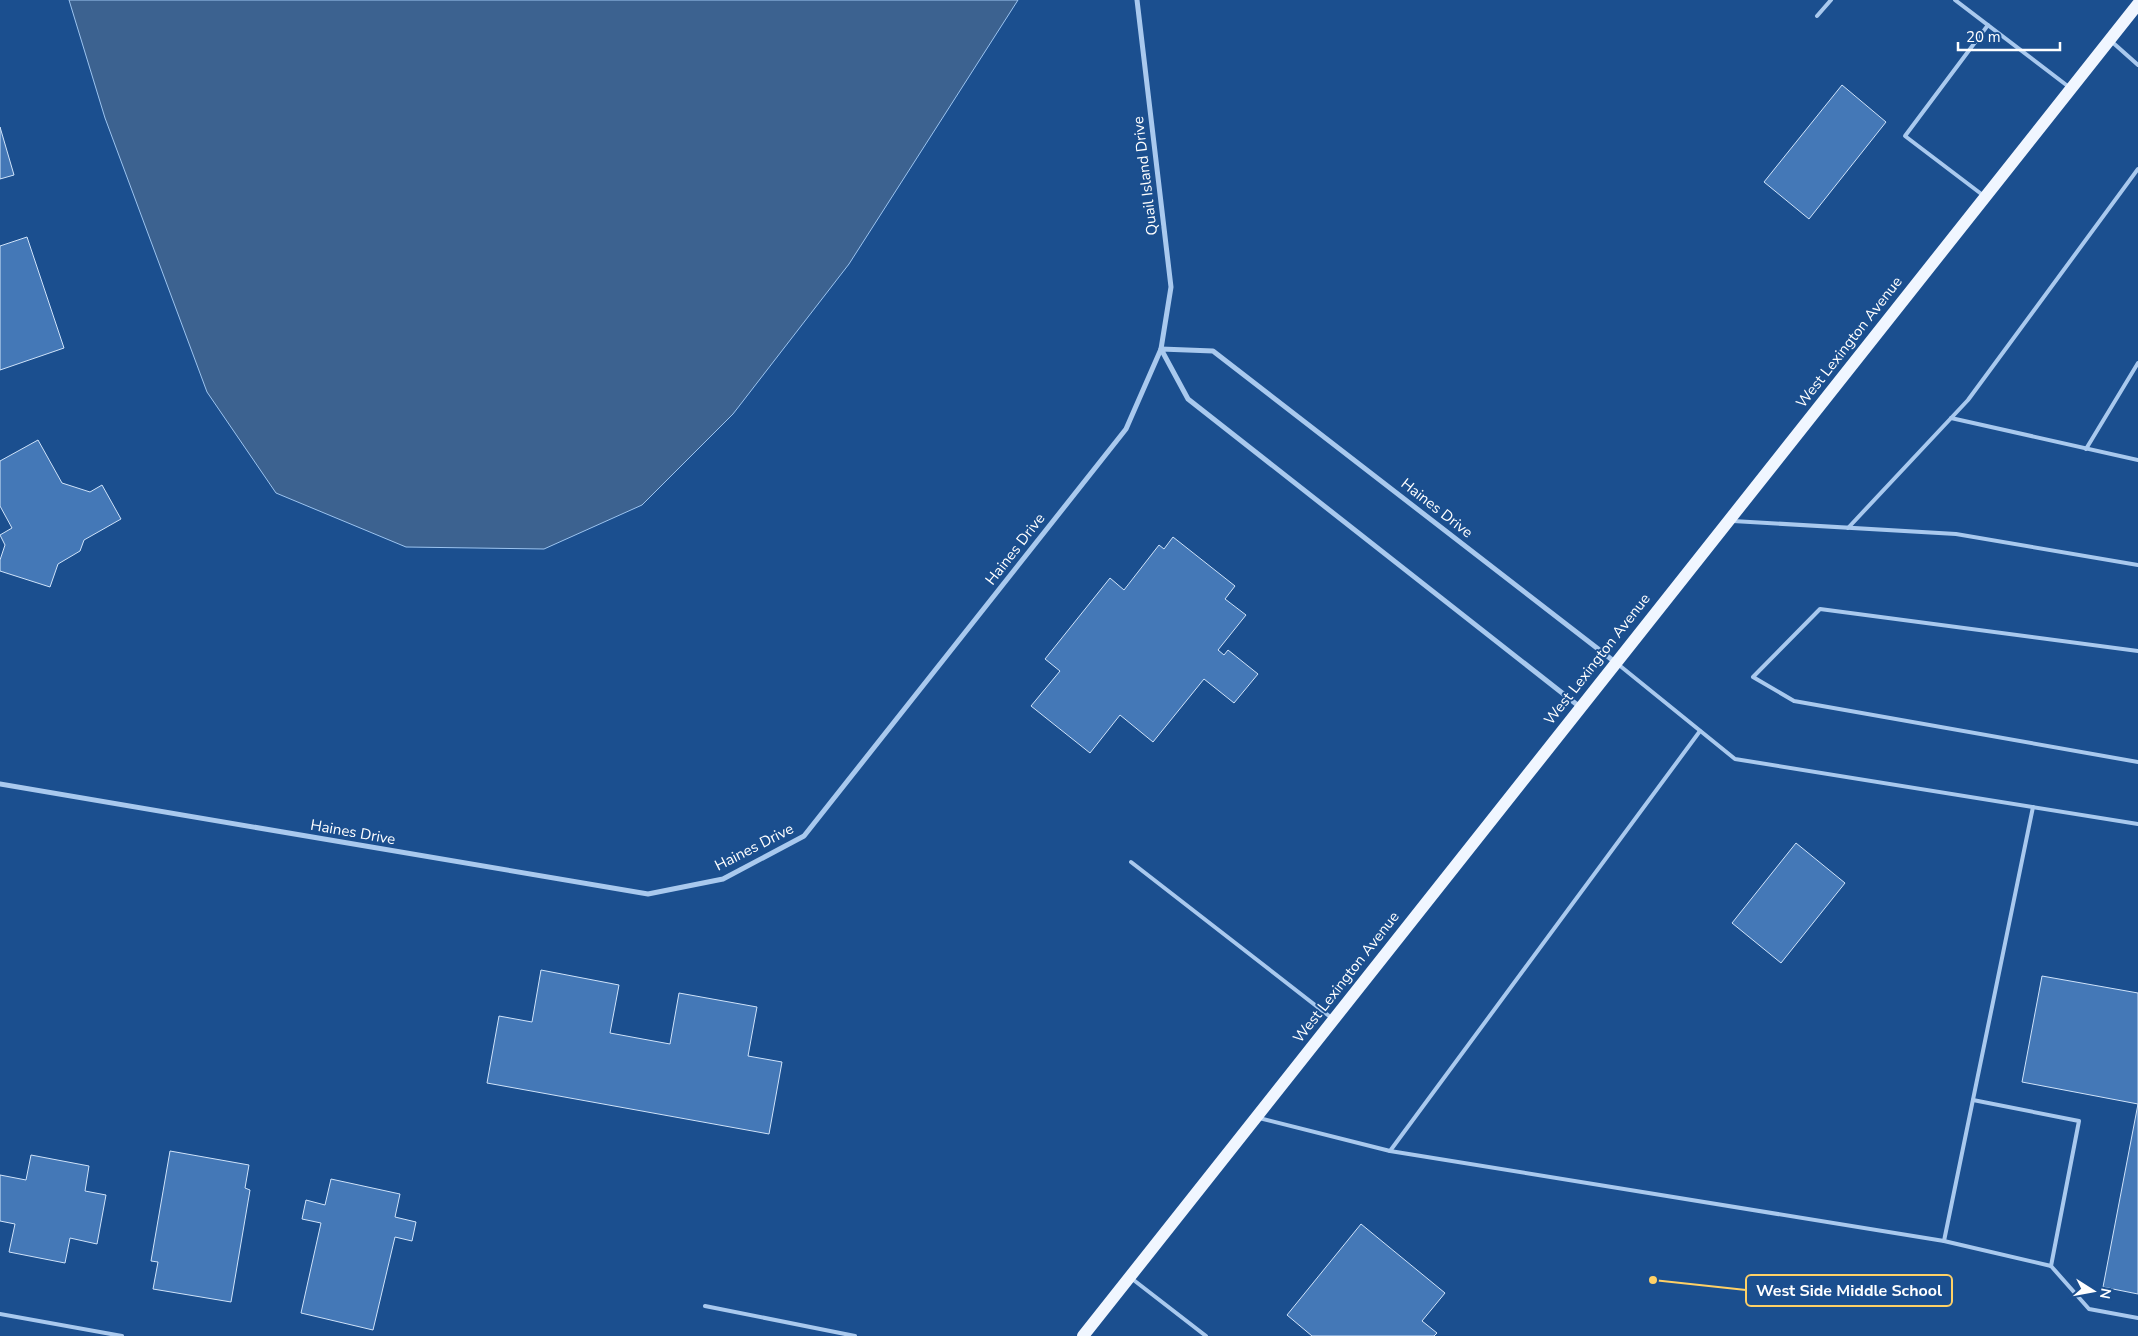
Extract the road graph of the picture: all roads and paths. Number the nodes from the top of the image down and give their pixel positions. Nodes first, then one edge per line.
1 (1137, 0) edge
2 (1831, 0) edge
3 (1955, 0) edge
4 (2138, 4) edge
5 (1817, 16) dead end
6 (1988, 25) junction
7 (2110, 39) junction
8 (2138, 65) edge
9 (2070, 88) junction
10 (2138, 169) edge
11 (1985, 197) junction
12 (1161, 348) junction
13 (2138, 363) edge
14 (1951, 418) junction
15 (2086, 449) junction
16 (2138, 460) edge
17 (1728, 520) junction
18 (1848, 528) junction
19 (2138, 565) edge
20 (2138, 651) edge
21 (1615, 662) junction
22 (1580, 707) junction
23 (1700, 731) junction
24 (2138, 762) edge
25 (0, 784) edge
26 (2033, 807) junction
27 (2138, 824) edge
28 (1131, 862) dead end
29 (1334, 1019) junction
30 (1973, 1100) junction
31 (1256, 1118) junction
32 (1390, 1152) junction
33 (1944, 1241) junction
34 (2051, 1266) junction
35 (1130, 1277) junction
36 (705, 1306) dead end
37 (0, 1314) edge
38 (2138, 1318) edge
39 (122, 1336) edge
40 (856, 1336) edge
41 (1083, 1336) edge
42 (1206, 1336) edge

1 - 12 street, Quail Island Drive
2 - 5 lane
3 - 6 lane
4 - 7 main road, West Lexington Avenue
6 - 9 lane
6 - 11 lane
7 - 8 lane
7 - 9 main road, West Lexington Avenue
9 - 11 main road, West Lexington Avenue
10 - 14 lane
11 - 17 main road, West Lexington Avenue
12 - 21 street, Haines Drive
12 - 22 street
12 - 25 street, Haines Drive
13 - 15 lane
14 - 15 lane
14 - 18 lane
15 - 16 lane
17 - 18 lane
17 - 21 main road, West Lexington Avenue
18 - 19 lane
20 - 24 lane
21 - 22 main road, West Lexington Avenue
21 - 23 lane
22 - 29 main road, West Lexington Avenue
23 - 26 lane
23 - 32 lane
26 - 27 lane
26 - 30 lane
28 - 29 lane
29 - 31 main road, West Lexington Avenue
30 - 33 lane
30 - 34 lane
31 - 32 lane
31 - 35 main road, West Lexington Avenue
32 - 33 lane
33 - 34 lane
34 - 38 lane
35 - 41 main road, West Lexington Avenue
35 - 42 lane
36 - 40 lane
37 - 39 lane

